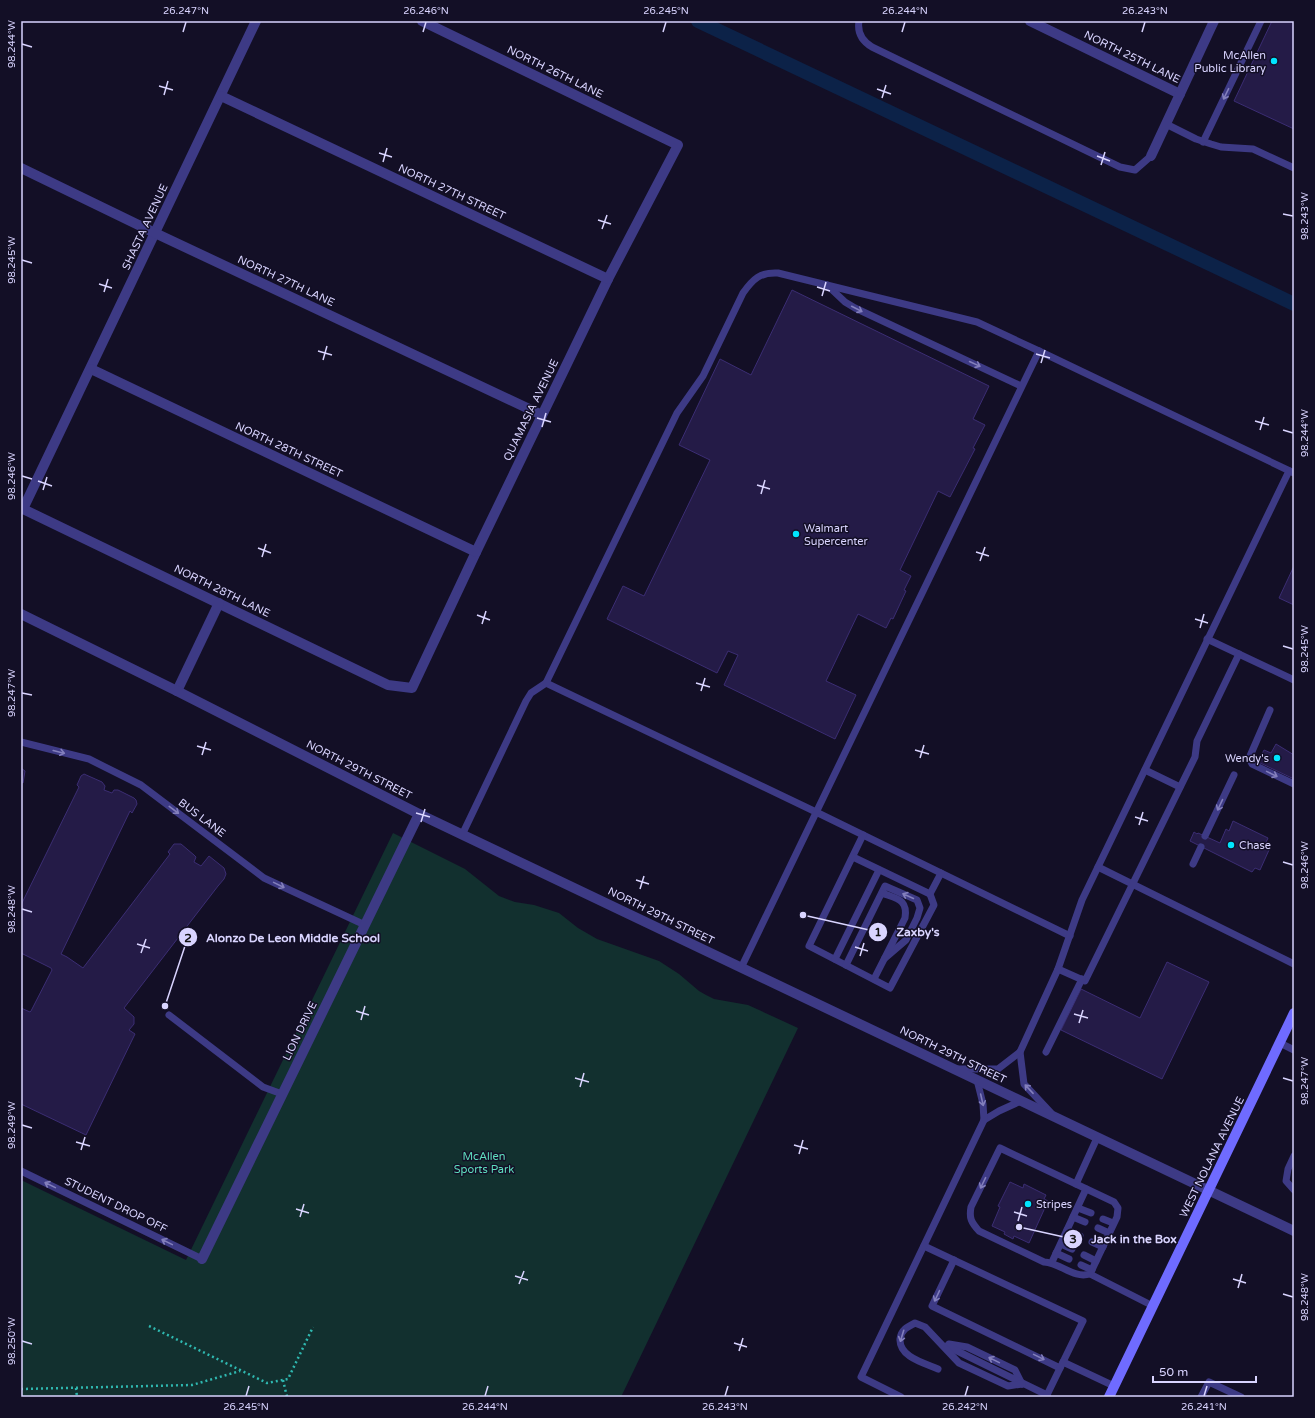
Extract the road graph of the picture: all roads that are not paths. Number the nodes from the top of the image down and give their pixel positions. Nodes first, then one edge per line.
1 (256, 21) edge
2 (422, 21) edge
3 (859, 21) edge
4 (1030, 21) edge
5 (1214, 21) edge
6 (1261, 21) edge
7 (1180, 94) junction
8 (221, 96) junction
9 (1166, 124) junction
10 (1203, 142) junction
11 (678, 145) joint
12 (1151, 156) joint
13 (21, 168) edge
14 (1294, 168) edge
15 (155, 233) junction
16 (608, 279) junction
17 (826, 285) junction
18 (1039, 351) junction
19 (91, 370) junction
20 (1021, 386) junction
21 (542, 415) junction
22 (1292, 472) edge
23 (23, 509) joint
24 (476, 552) junction
25 (219, 603) junction
26 (21, 614) edge
27 (1207, 639) junction
28 (1239, 654) junction
29 (1294, 680) edge
30 (546, 683) junction
31 (412, 688) joint
32 (177, 691) junction
33 (1270, 710) dead end
34 (21, 742) edge
35 (1145, 770) junction
36 (1234, 775) dead end
37 (1294, 784) edge
38 (1180, 787) junction
39 (816, 812) junction
40 (419, 814) junction
41 (462, 834) junction
42 (863, 835) junction
43 (1205, 836) dead end
44 (1201, 847) dead end
45 (853, 857) junction
46 (1193, 864) dead end
47 (1098, 867) junction
48 (879, 870) junction
49 (942, 873) junction
50 (1133, 884) junction
51 (882, 893) junction
52 (930, 894) junction
53 (365, 925) junction
54 (1070, 936) junction
55 (885, 958) junction
56 (835, 959) junction
57 (1294, 964) edge
58 (846, 965) junction
59 (741, 968) junction
60 (1058, 969) junction
61 (874, 979) junction
62 (1082, 979) junction
63 (1294, 1014) edge
64 (169, 1015) dead end
65 (1280, 1043) junction
66 (1294, 1050) edge
67 (1020, 1052) junction
68 (1046, 1052) dead end
69 (953, 1069) junction
70 (977, 1080) junction
71 (282, 1094) junction
72 (1021, 1101) junction
73 (1056, 1118) junction
74 (984, 1120) junction
75 (1097, 1138) junction
76 (1294, 1156) edge
77 (21, 1171) edge
78 (1076, 1184) junction
79 (1086, 1189) junction
80 (1294, 1190) edge
81 (1208, 1191) junction
82 (1078, 1208) junction
83 (1091, 1213) dead end
84 (1073, 1217) junction
85 (1103, 1219) dead end
86 (1085, 1222) dead end
87 (1113, 1223) junction
88 (1098, 1228) dead end
89 (1067, 1230) junction
90 (1294, 1231) edge
91 (1109, 1233) junction
92 (1080, 1236) dead end
93 (1092, 1242) dead end
94 (1061, 1244) junction
95 (924, 1246) junction
96 (1103, 1247) junction
97 (1072, 1249) dead end
98 (1056, 1253) junction
99 (1084, 1255) dead end
100 (202, 1258) joint
101 (1069, 1259) dead end
102 (954, 1260) junction
103 (1096, 1261) junction
104 (1052, 1262) junction
105 (1081, 1265) dead end
106 (1091, 1272) junction
107 (1153, 1306) junction
108 (1062, 1365) junction
109 (938, 1369) dead end
110 (1114, 1386) junction
111 (1047, 1396) edge
112 (901, 1397) edge
113 (1109, 1397) edge
114 (1201, 1397) edge
115 (1241, 1397) edge

1 - 8 street, SHASTA AVENUE
2 - 11 street, NORTH 26TH LANE
3 - 12 lane
4 - 7 street, NORTH 25TH LANE
5 - 7 street
6 -> 10 lane
7 - 9 street
8 - 15 street, SHASTA AVENUE
8 - 16 street, NORTH 27TH STREET
9 - 10 lane
9 - 12 street
10 - 14 lane
11 - 16 street, QUAMASIA AVENUE
13 - 15 street, NORTH 27TH LANE
15 - 19 street, SHASTA AVENUE
15 - 21 street, NORTH 27TH LANE
16 - 21 street, QUAMASIA AVENUE
17 - 18 lane
17 -> 20 lane
17 - 30 lane
18 - 20 lane
18 - 22 lane
19 - 23 street, SHASTA AVENUE
19 - 24 street, NORTH 28TH STREET
20 - 39 lane
21 - 24 street, QUAMASIA AVENUE
22 - 27 lane
23 - 25 street, NORTH 28TH LANE
24 - 31 street, QUAMASIA AVENUE
25 - 31 street, NORTH 28TH LANE
25 - 32 street
26 - 32 street, NORTH 29TH STREET
27 - 28 lane
27 - 35 lane
28 - 29 lane
28 - 38 lane
30 - 39 lane
30 - 41 lane
32 - 40 street, NORTH 29TH STREET
33 -> 37 lane
34 -> 53 lane, BUS LANE
35 - 38 lane
35 - 47 lane
36 -> 43 lane
38 - 50 lane
39 - 42 lane
39 - 59 lane
40 - 41 street, NORTH 29TH STREET
40 - 53 street, LION DRIVE
41 - 59 street, NORTH 29TH STREET
42 - 45 lane
42 - 49 lane
44 - 46 lane
45 - 48 lane
45 - 56 lane
47 - 50 lane
47 - 54 lane
48 - 52 lane
48 - 56 lane
49 - 52 lane
49 - 54 lane
50 - 57 lane
50 - 62 lane
51 - 55 lane
55 -> 51 lane
51 - 58 lane
52 - 61 lane
53 - 71 street, LION DRIVE
54 - 60 lane
55 - 61 lane
56 - 58 lane
58 - 61 lane
59 - 69 street, NORTH 29TH STREET
60 - 62 lane
60 - 67 lane
62 - 68 lane
63 - 65 main road, WEST NOLANA AVENUE
64 - 71 lane
65 - 66 lane
65 - 81 main road, WEST NOLANA AVENUE
67 - 69 lane
73 -> 67 lane
69 - 70 street, NORTH 29TH STREET
70 - 72 street, NORTH 29TH STREET
70 -> 74 lane
71 - 100 street, LION DRIVE
72 - 73 street, NORTH 29TH STREET
72 - 74 lane
73 - 75 street, NORTH 29TH STREET
74 - 95 lane
75 - 78 lane
75 - 81 street, NORTH 29TH STREET
76 - 80 lane
100 -> 77 lane, STUDENT DROP OFF
78 - 79 lane
78 -> 104 lane
79 - 82 lane
79 - 87 lane
81 - 90 street, NORTH 29TH STREET
81 - 107 main road, WEST NOLANA AVENUE
82 - 83 lane
82 - 84 lane
84 - 86 lane
84 - 89 lane
85 - 87 lane
87 - 91 lane
88 - 91 lane
89 - 92 lane
89 - 94 lane
91 - 96 lane
93 - 96 lane
94 - 97 lane
94 - 98 lane
95 - 102 lane
95 - 112 lane
96 - 103 lane
98 - 101 lane
98 - 104 lane
99 - 103 lane
102 - 108 lane
102 -> 108 lane
103 - 106 lane
104 - 106 lane
105 - 106 lane
106 - 107 lane
107 - 110 main road, WEST NOLANA AVENUE
108 - 110 lane
108 - 111 lane
111 -> 109 lane
110 - 113 main road, WEST NOLANA AVENUE
114 - 115 lane

